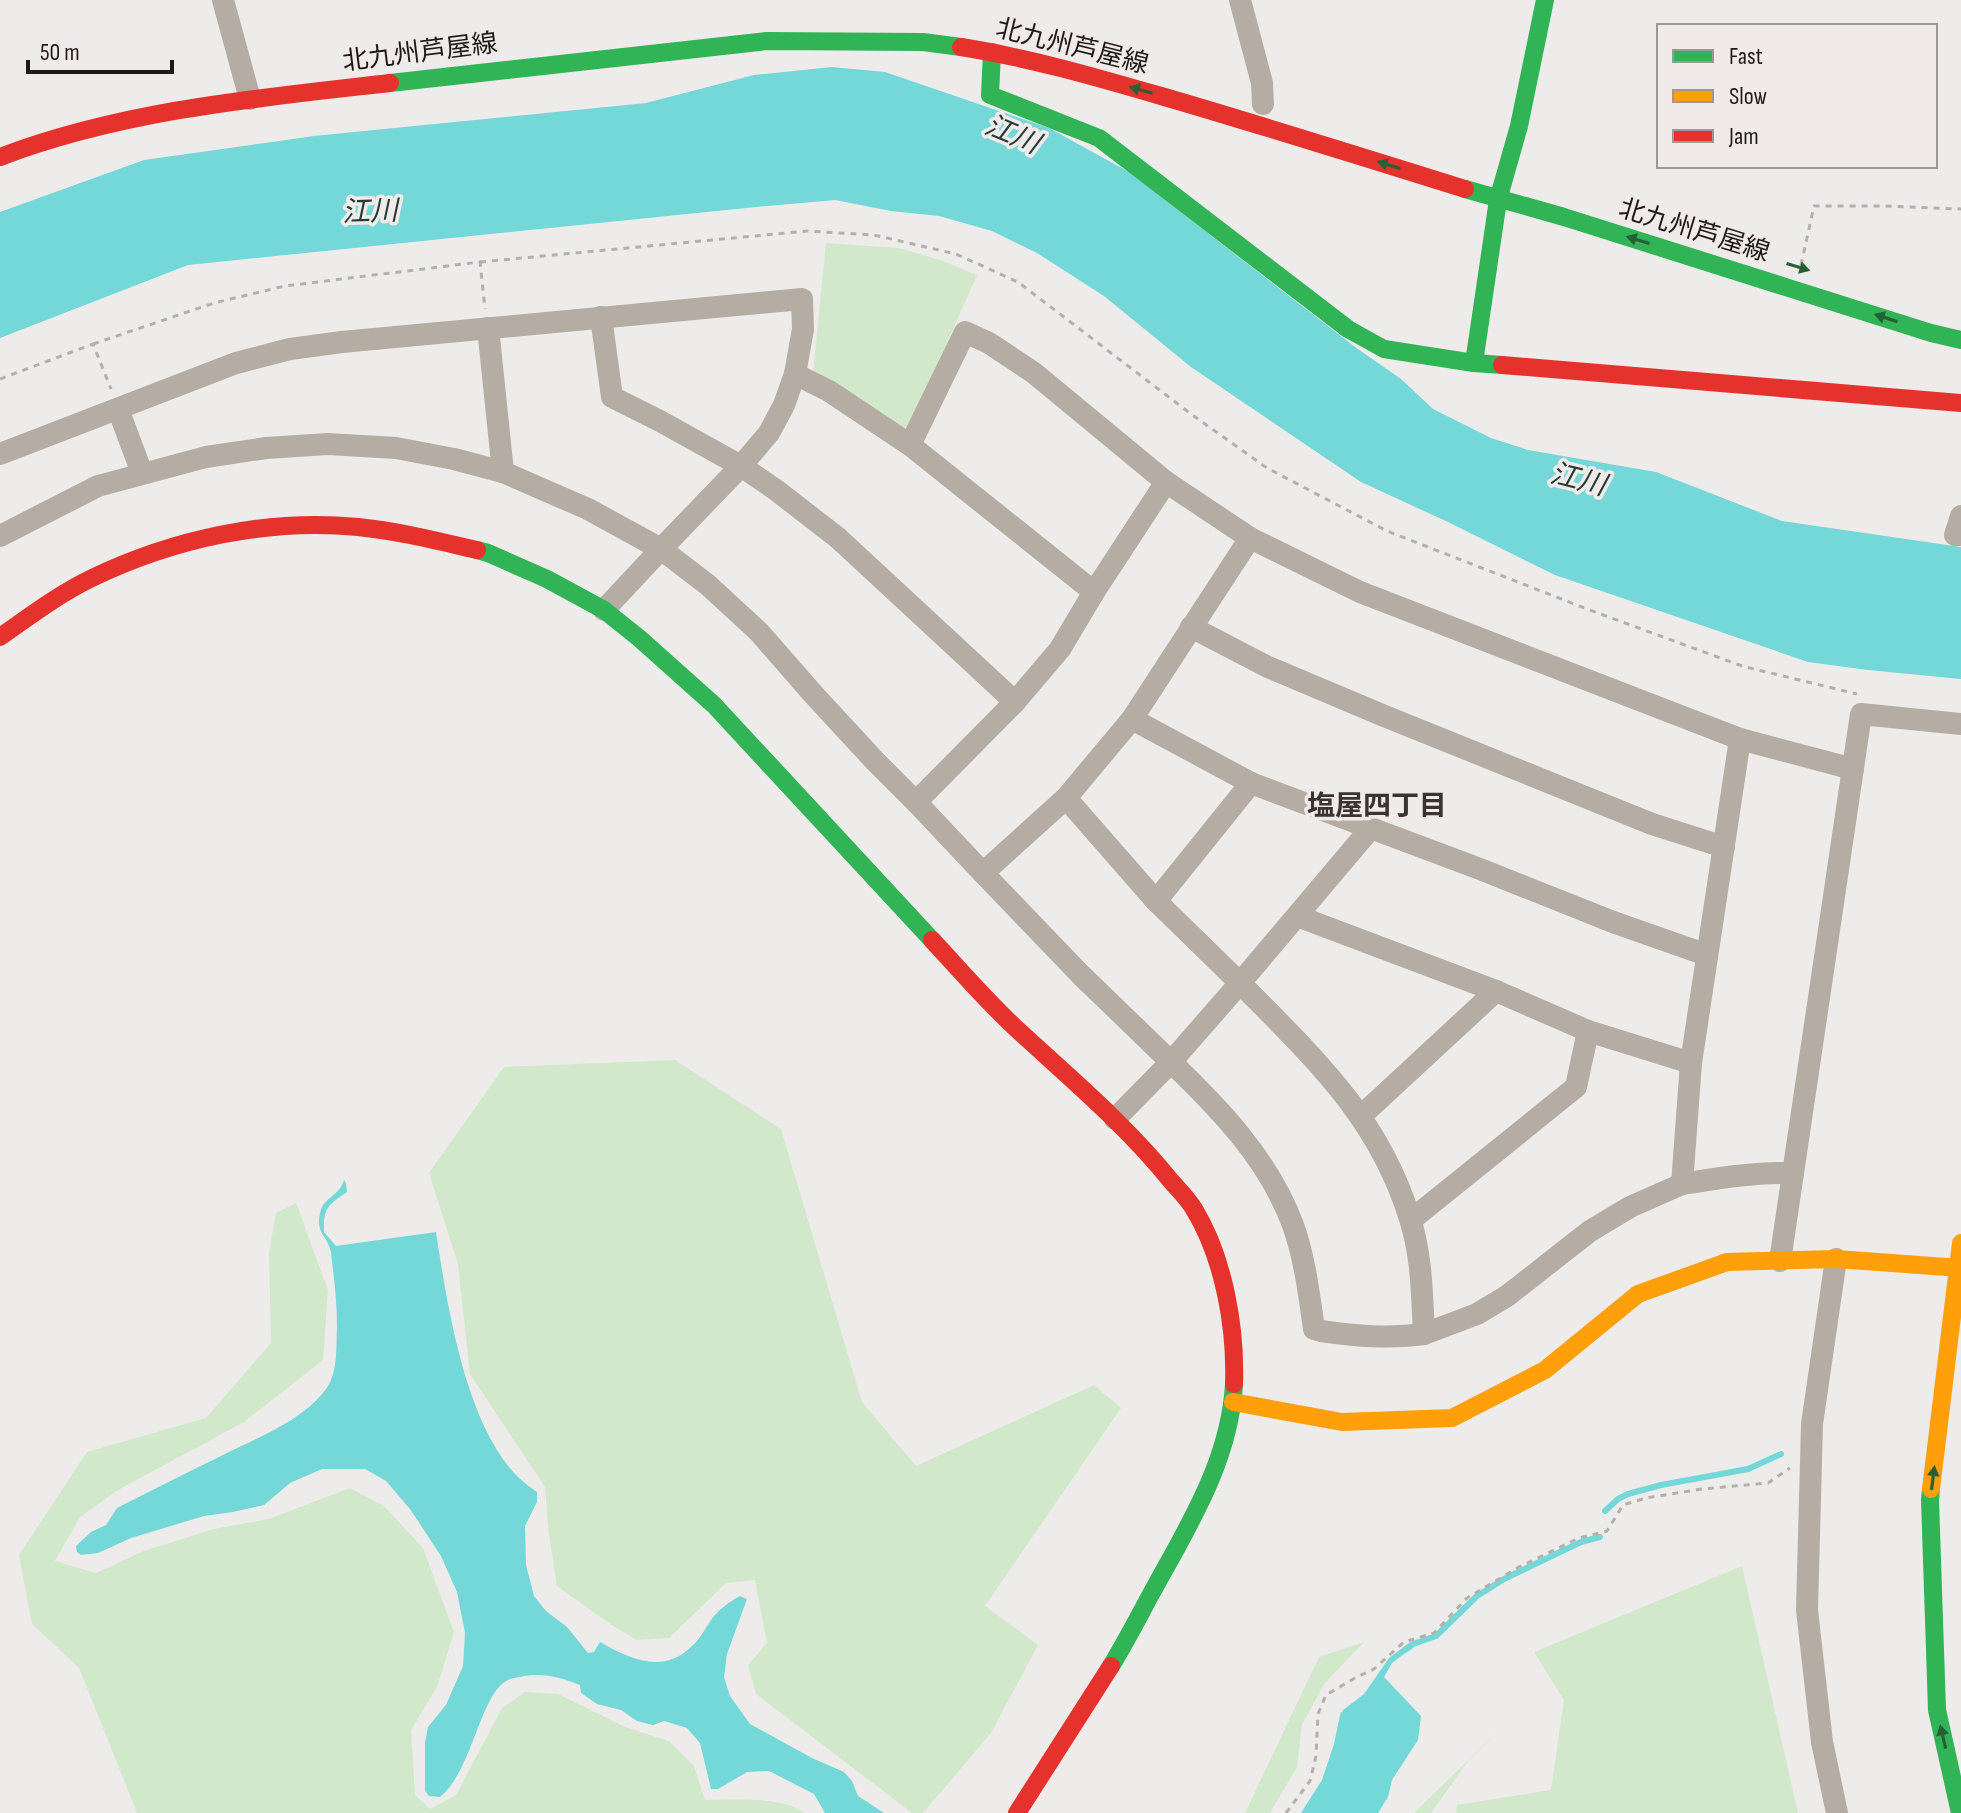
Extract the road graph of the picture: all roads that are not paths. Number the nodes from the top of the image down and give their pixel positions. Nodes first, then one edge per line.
1 (223, 0) edge
2 (1240, 0) edge
3 (1545, 0) edge
4 (992, 52) junction
5 (250, 99) junction
6 (1263, 104) dead end
7 (0, 157) edge
8 (1498, 200) junction
9 (601, 317) junction
10 (488, 328) junction
11 (1961, 340) edge
12 (1474, 363) junction
13 (795, 374) junction
14 (1961, 403) edge
15 (118, 409) junction
16 (910, 445) junction
17 (0, 454) edge
18 (741, 466) junction
19 (503, 472) junction
20 (142, 473) junction
21 (1166, 482) junction
22 (1961, 516) edge
23 (1961, 535) edge
24 (0, 536) edge
25 (1250, 538) junction
26 (661, 549) junction
27 (1094, 592) junction
28 (604, 610) junction
29 (1191, 627) junction
30 (0, 637) edge
31 (1015, 702) junction
32 (1132, 719) junction
33 (1961, 724) edge
34 (1740, 739) junction
35 (1853, 769) junction
36 (1251, 783) junction
37 (1066, 798) junction
38 (916, 802) junction
39 (1371, 828) junction
40 (1724, 847) junction
41 (983, 873) junction
42 (1156, 901) junction
43 (1297, 916) junction
44 (1707, 955) junction
45 (1240, 983) junction
46 (1496, 991) junction
47 (1588, 1031) junction
48 (1171, 1062) junction
49 (1691, 1063) junction
50 (1361, 1116) junction
51 (1115, 1119) junction
52 (1793, 1173) junction
53 (1682, 1184) junction
54 (1411, 1220) junction
55 (1961, 1243) edge
56 (1836, 1259) junction
57 (1780, 1261) junction
58 (1959, 1267) edge
59 (1424, 1334) junction
60 (1233, 1402) junction
61 (1017, 1813) edge
62 (1837, 1813) edge
63 (1960, 1813) edge

1 - 5 street
2 - 6 street
3 - 8 street
4 - 5 street, 北九州芦屋線
8 -> 4 street, 北九州芦屋線
4 - 12 street
5 - 7 street, 北九州芦屋線
11 -> 8 street, 北九州芦屋線
8 - 12 street
9 - 10 street
9 - 13 street
9 - 18 street
10 - 15 street
10 - 19 street
12 - 14 street
13 - 16 street
13 - 18 street
15 - 17 street
15 - 20 street
16 - 21 street
16 - 27 street
18 - 26 street
18 - 31 street
19 - 20 street
19 - 26 street
20 - 24 street
21 - 25 street
21 - 27 street
22 - 23 street
25 - 29 street
25 - 34 street
26 - 28 street
26 - 38 street
27 - 31 street
28 - 30 street
28 - 51 street
29 - 32 street
29 - 40 street
31 - 38 street
32 - 36 street
32 - 37 street
33 - 35 street
34 - 35 street
34 - 40 street
35 - 52 street
36 - 39 street
36 - 42 street
37 - 41 street
37 - 42 street
38 - 41 street
39 - 43 street
39 - 44 street
40 - 44 street
41 - 48 street
42 - 45 street
43 - 45 street
43 - 46 street
44 - 49 street
45 - 48 street
45 - 50 street
46 - 47 street
46 - 50 street
47 - 49 street
47 - 54 street
48 - 51 street
48 - 59 street
49 - 53 street
50 - 54 street
51 - 60 street
52 - 53 street
52 - 57 street
53 - 59 street
54 - 59 street
55 - 58 street
56 - 57 street
56 - 58 street
56 - 62 street
57 - 60 street
63 -> 58 street
60 - 61 street

